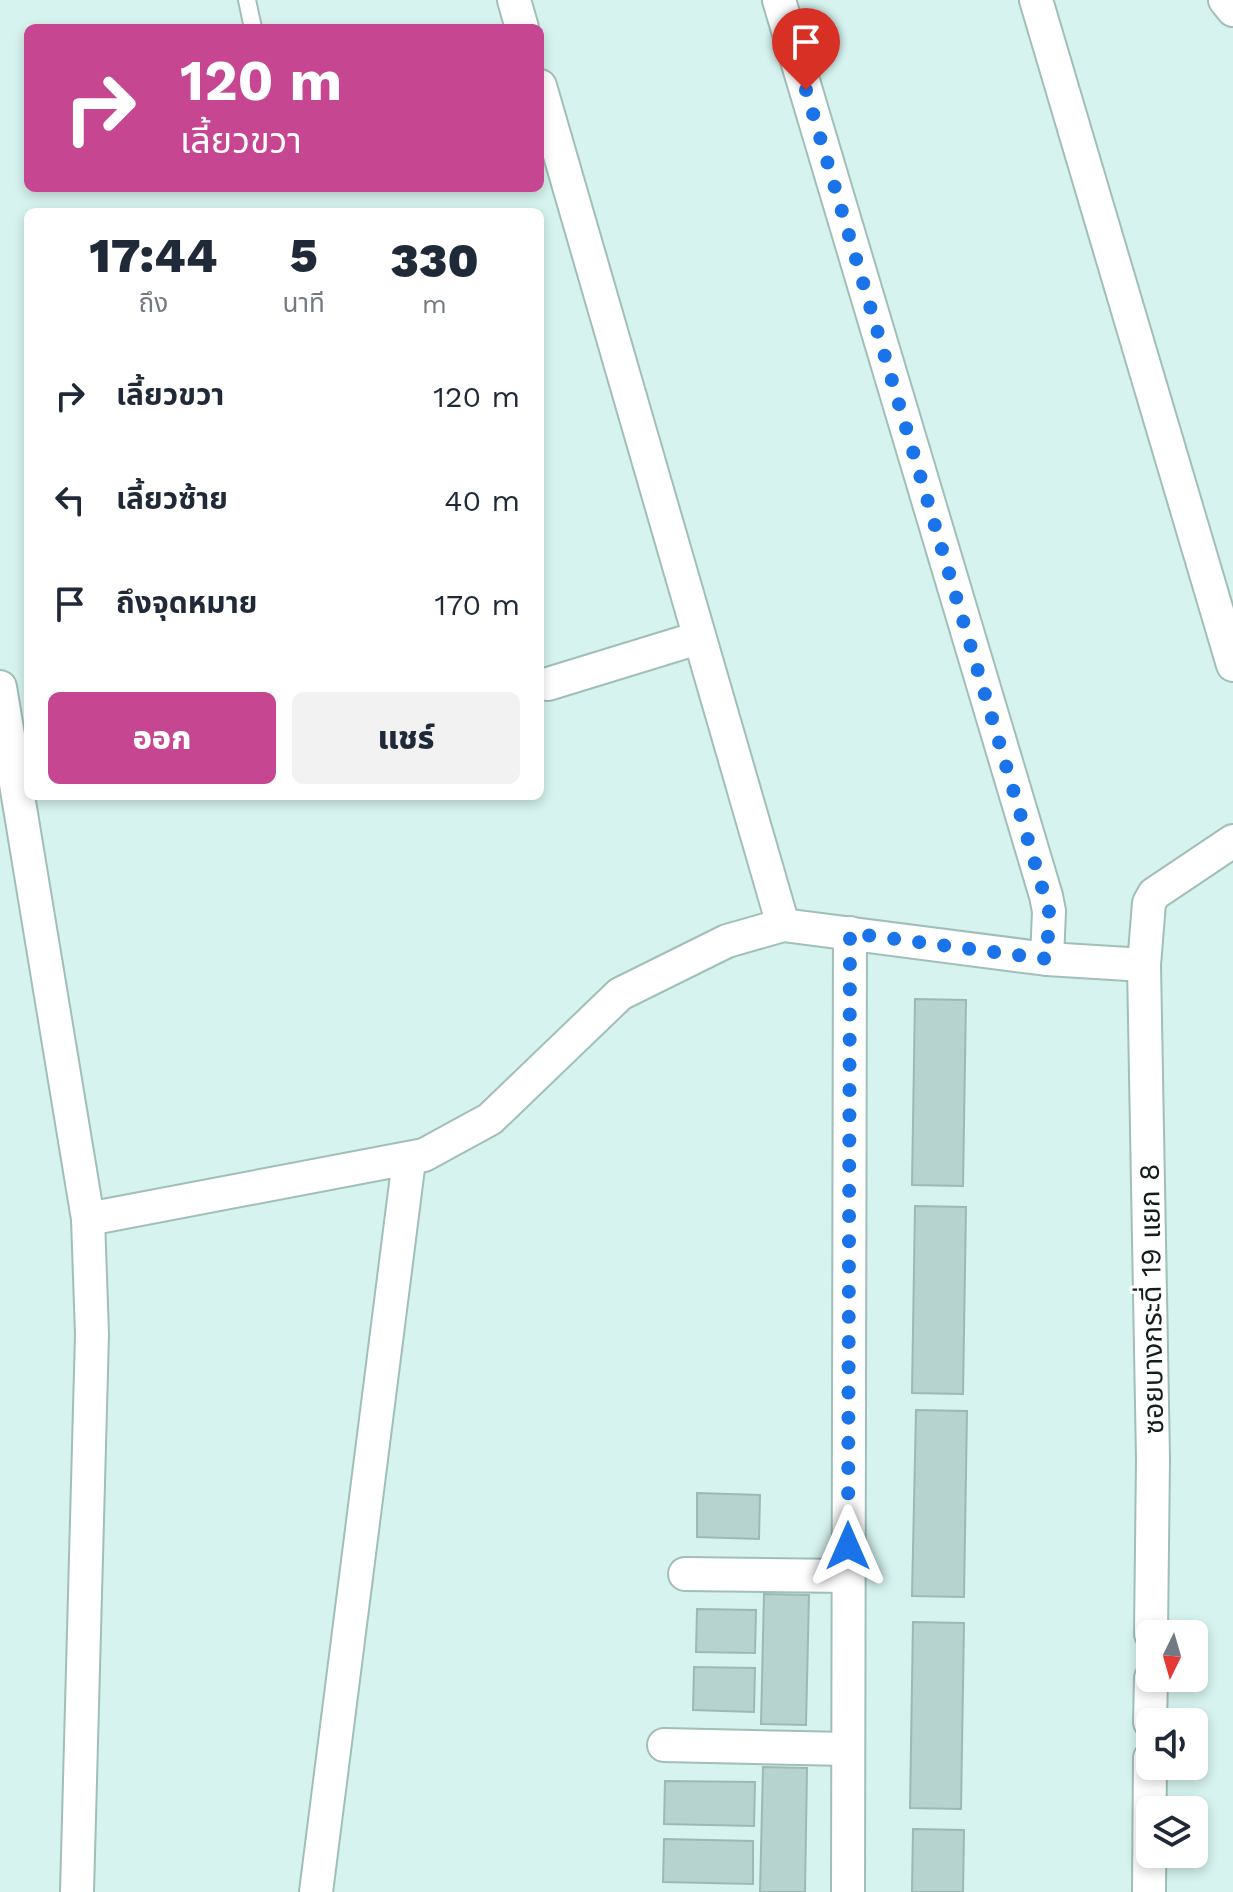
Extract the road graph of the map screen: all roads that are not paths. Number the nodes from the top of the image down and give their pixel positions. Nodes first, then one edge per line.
1 (247, 0) edge
2 (514, 0) edge
3 (779, 0) edge
4 (1036, 0) edge
5 (1225, 0) edge
6 (1233, 10) edge
7 (252, 24) edge
8 (521, 24) edge
9 (544, 100) edge
10 (698, 638) junction
11 (1233, 665) edge
12 (548, 684) dead end
13 (0, 687) edge
14 (1233, 841) edge
15 (783, 925) junction
16 (850, 933) junction
17 (1047, 959) junction
18 (1144, 965) junction
19 (409, 1160) junction
20 (88, 1219) junction
21 (685, 1574) dead end
22 (848, 1576) junction
23 (1151, 1620) edge
24 (664, 1745) dead end
25 (848, 1749) junction
26 (1150, 1780) edge
27 (77, 1892) edge
28 (316, 1892) edge
29 (848, 1892) edge
30 (1149, 1892) edge

1 - 7 lane
2 - 8 street
3 - 17 street
4 - 11 street
5 - 6 street
9 - 10 street
10 - 12 street
10 - 15 street
13 - 20 street
14 - 18 street, ซอยบางกระดี่ 19 แยก 8
15 - 16 street
15 - 19 street
16 - 17 street
16 - 22 street
17 - 18 street
18 - 23 street, ซอยบางกระดี่ 19 แยก 8
19 - 20 street
19 - 28 street
20 - 27 street
21 - 22 street
22 - 25 street
24 - 25 street
25 - 29 street
26 - 30 street

